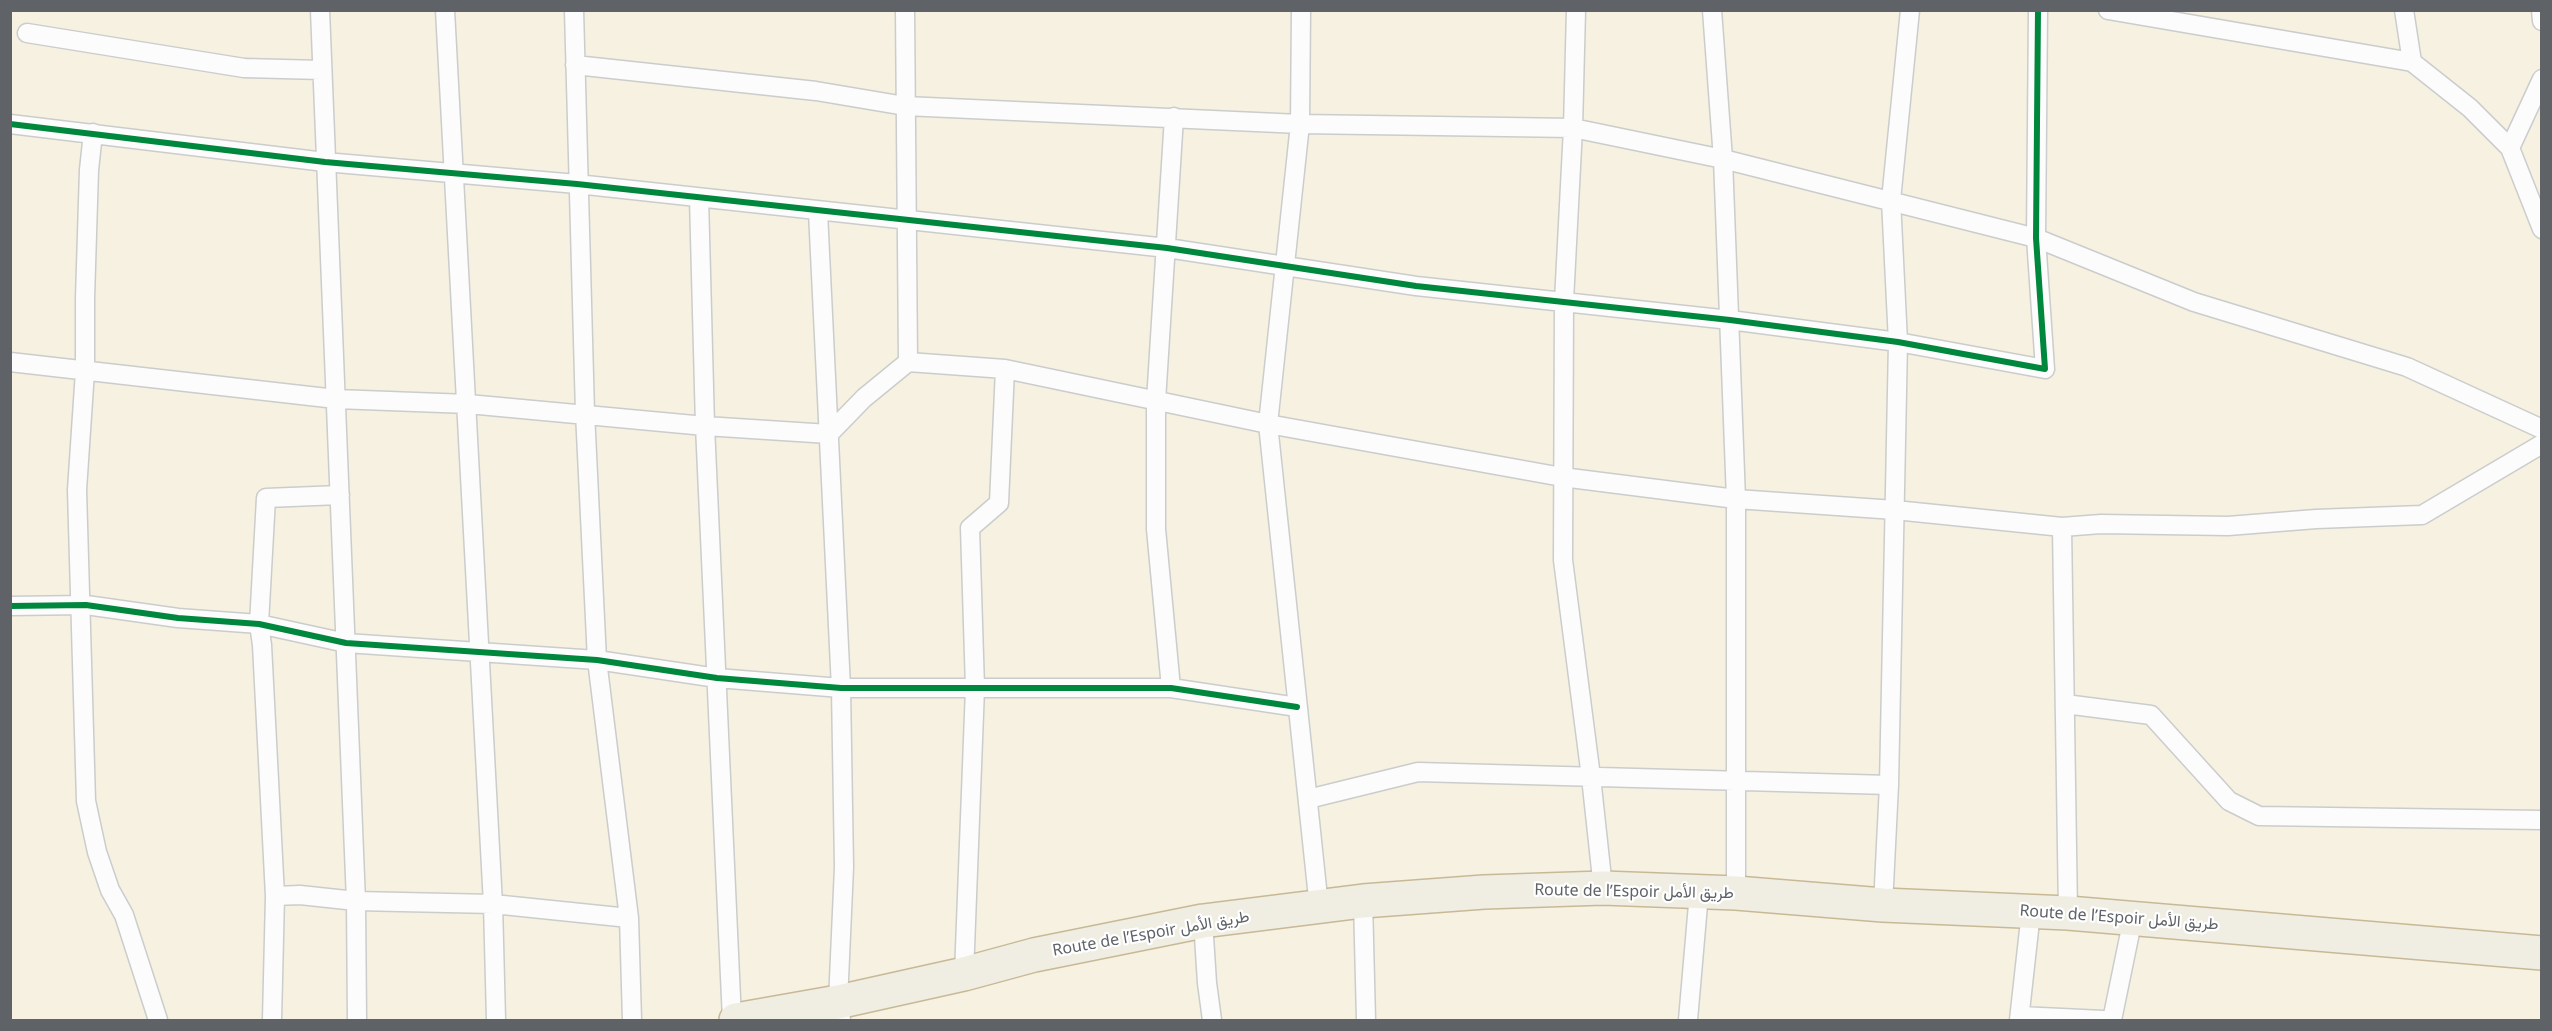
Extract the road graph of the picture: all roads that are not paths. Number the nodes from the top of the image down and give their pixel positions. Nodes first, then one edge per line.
1 (320, 10) edge
2 (445, 10) edge
3 (574, 10) edge
4 (905, 10) edge
5 (1301, 10) edge
6 (1576, 10) edge
7 (1712, 10) edge
8 (1910, 10) edge
9 (2038, 10) edge
10 (2108, 10) edge
11 (2404, 10) edge
12 (2541, 10) edge
13 (2129, 12) edge
14 (2541, 21) edge
15 (27, 33) dead end
16 (2412, 62) junction
17 (575, 64) junction
18 (322, 70) junction
19 (2541, 78) edge
20 (905, 106) junction
21 (1174, 117) junction
22 (10, 124) edge
23 (1299, 124) junction
24 (1574, 128) junction
25 (93, 133) junction
26 (2510, 148) junction
27 (1723, 159) junction
28 (325, 162) junction
29 (455, 174) junction
30 (577, 184) junction
31 (699, 198) junction
32 (1891, 200) junction
33 (818, 212) junction
34 (907, 221) junction
35 (2541, 229) edge
36 (2036, 238) junction
37 (1167, 248) junction
38 (1284, 267) junction
39 (1564, 301) junction
40 (1730, 320) junction
41 (1898, 342) junction
42 (10, 362) edge
43 (908, 362) junction
44 (1005, 369) junction
45 (86, 372) junction
46 (336, 399) junction
47 (1156, 400) junction
48 (468, 404) junction
49 (585, 413) junction
50 (1268, 424) junction
51 (705, 426) junction
52 (2541, 429) edge
53 (829, 434) junction
54 (2541, 444) edge
55 (1562, 477) junction
56 (340, 495) junction
57 (1736, 499) junction
58 (1895, 510) junction
59 (2062, 527) junction
60 (79, 605) junction
61 (10, 606) edge
62 (259, 624) junction
63 (346, 643) junction
64 (480, 653) junction
65 (597, 660) junction
66 (717, 678) junction
67 (841, 688) junction
68 (975, 688) junction
69 (1171, 688) junction
70 (2065, 704) junction
71 (1297, 707) junction
72 (1592, 777) junction
73 (1736, 780) junction
74 (1889, 785) junction
75 (1308, 799) junction
76 (2541, 820) edge
77 (1603, 888) junction
78 (1699, 893) junction
79 (1736, 893) junction
80 (275, 896) junction
81 (356, 901) junction
82 (1363, 901) junction
83 (493, 904) junction
84 (1883, 905) junction
85 (1319, 907) junction
86 (2031, 912) junction
87 (2068, 913) junction
88 (629, 918) junction
89 (2133, 918) junction
90 (1203, 921) junction
91 (2541, 953) edge
92 (964, 974) junction
93 (840, 1011) edge
94 (2019, 1018) edge
95 (158, 1020) edge
96 (272, 1020) edge
97 (357, 1020) edge
98 (496, 1020) edge
99 (632, 1020) edge
100 (734, 1020) edge
101 (1212, 1020) edge
102 (1366, 1020) edge
103 (1689, 1020) edge
104 (2103, 1020) edge
105 (2112, 1020) edge

1 - 18 street
2 - 29 street
3 - 17 street
4 - 20 street
5 - 23 street
6 - 24 street
7 - 27 street
8 - 32 street
9 - 36 street
10 - 13 street
11 - 16 street
12 - 14 street
13 - 16 street
15 - 18 street
16 - 26 street
17 - 20 street
17 - 30 street
18 - 28 street
19 - 26 street
20 - 21 street
20 - 34 street
21 - 23 street
21 - 37 street
22 - 25 street
23 - 24 street
23 - 38 street
24 - 27 street
24 - 39 street
25 - 28 street
25 - 45 street
26 - 35 street
27 - 32 street
27 - 40 street
28 - 29 street
28 - 46 street
29 - 30 street
29 - 48 street
30 - 31 street
30 - 49 street
31 - 33 street
31 - 51 street
32 - 36 street
32 - 41 street
33 - 34 street
33 - 53 street
34 - 37 street
34 - 43 street
36 - 41 street
36 - 52 street
37 - 38 street
37 - 47 street
38 - 39 street
38 - 50 street
39 - 40 street
39 - 55 street
40 - 41 street
40 - 57 street
41 - 58 street
42 - 45 street
43 - 44 street
43 - 53 street
44 - 47 street
44 - 68 street
45 - 46 street
45 - 60 street
46 - 48 street
46 - 56 street
47 - 50 street
47 - 69 street
48 - 49 street
48 - 64 street
49 - 51 street
49 - 65 street
50 - 55 street
50 - 71 street
51 - 53 street
51 - 66 street
53 - 67 street
54 - 59 street
55 - 57 street
55 - 72 street
56 - 62 street
56 - 63 street
57 - 58 street
57 - 73 street
58 - 59 street
58 - 74 street
59 - 70 street
60 - 61 street
60 - 62 street
60 - 95 street
62 - 63 street
62 - 80 street
63 - 64 street
63 - 81 street
64 - 65 street
64 - 83 street
65 - 66 street
65 - 88 street
66 - 67 street
66 - 100 street
67 - 68 street
67 - 93 street
68 - 69 street
68 - 92 street
69 - 71 street
70 - 76 street
70 - 87 street
71 - 75 street
72 - 73 street
72 - 75 street
72 - 77 street
73 - 74 street
73 - 79 street
74 - 84 street
75 - 85 street
77 - 78 highway, Route de l’Espoir طريق الأمل
77 - 82 highway, Route de l’Espoir طريق الأمل
78 - 79 highway, Route de l’Espoir طريق الأمل
78 - 103 street
79 - 84 highway, Route de l’Espoir طريق الأمل
80 - 81 street
80 - 96 street
81 - 83 street
81 - 97 street
82 - 85 highway, Route de l’Espoir طريق الأمل
82 - 102 street
83 - 88 street
83 - 98 street
84 - 86 highway, Route de l’Espoir طريق الأمل
85 - 90 highway, Route de l’Espoir طريق الأمل
86 - 87 highway, Route de l’Espoir طريق الأمل
86 - 94 street
87 - 89 highway, Route de l’Espoir طريق الأمل
88 - 99 street
89 - 91 highway, Route de l’Espoir طريق الأمل
89 - 105 street
90 - 92 highway, Route de l’Espoir طريق الأمل
90 - 101 street
92 - 93 highway, Route de l’Espoir طريق الأمل
93 - 100 highway, Route de l’Espoir طريق الأمل
94 - 104 street

